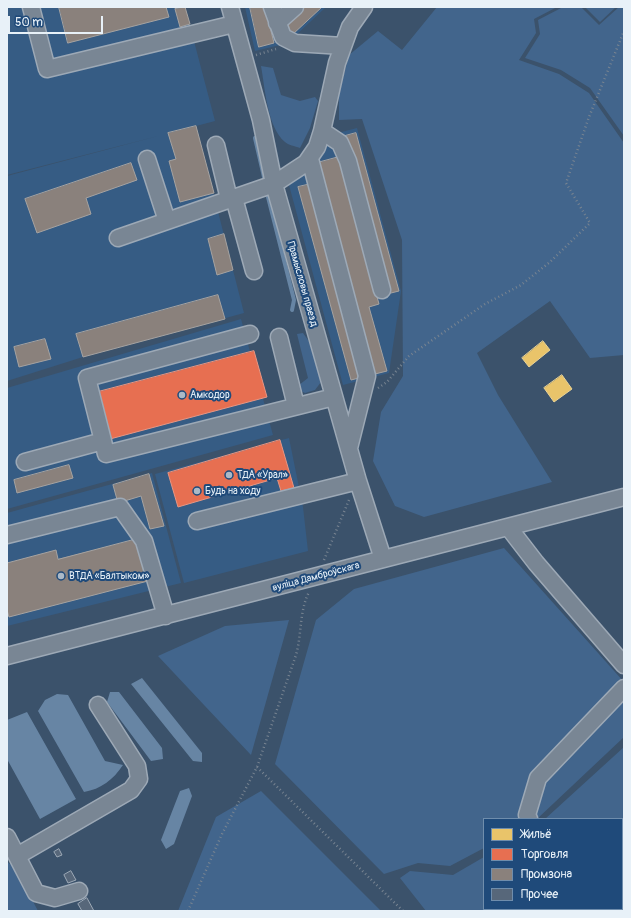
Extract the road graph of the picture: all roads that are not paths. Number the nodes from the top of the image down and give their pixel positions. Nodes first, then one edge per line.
1 (31, 7) edge
2 (230, 7) edge
3 (272, 7) edge
4 (295, 7) edge
5 (364, 7) edge
6 (277, 23) junction
7 (234, 24) junction
8 (343, 46) junction
9 (322, 132) junction
10 (216, 145) dead end
11 (310, 159) junction
12 (147, 160) dead end
13 (274, 184) junction
14 (231, 198) junction
15 (167, 221) junction
16 (118, 238) dead end
17 (254, 271) dead end
18 (382, 290) dead end
19 (250, 334) dead end
20 (279, 337) dead end
21 (334, 396) junction
22 (296, 406) junction
23 (103, 441) junction
24 (349, 450) junction
25 (25, 462) dead end
26 (358, 481) junction
27 (624, 497) edge
28 (197, 521) dead end
29 (508, 528) junction
30 (7, 535) edge
31 (383, 559) junction
32 (166, 616) junction
33 (7, 656) edge
34 (624, 665) edge
35 (624, 688) edge
36 (98, 705) dead end
37 (529, 818) edge
38 (7, 837) edge
39 (17, 856) junction
40 (79, 891) dead end

1 - 7 street
2 - 7 street, Прамысловы праезд
3 - 6 street
4 - 6 street
5 - 8 street
6 - 8 street
7 - 13 street, Прамысловы праезд
8 - 9 street
9 - 11 street
9 - 18 street
10 - 14 street
11 - 13 street
11 - 24 street
12 - 15 street
13 - 14 street
13 - 21 street, Прамысловы праезд
14 - 15 street
14 - 17 street
15 - 16 street
19 - 23 street
20 - 22 street
21 - 22 street
21 - 24 street, Прамысловы праезд
22 - 23 street
23 - 25 street
24 - 26 street, Прамысловы праезд
26 - 28 street
26 - 31 street, Прамысловы праезд
27 - 29 street, вуліца Дамброўскага
29 - 31 street, вуліца Дамброўскага
29 - 34 street
30 - 32 street
31 - 32 street, вуліца Дамброўскага
32 - 33 street, вуліца Дамброўскага
35 - 37 street
36 - 39 street
38 - 39 street
39 - 40 street

